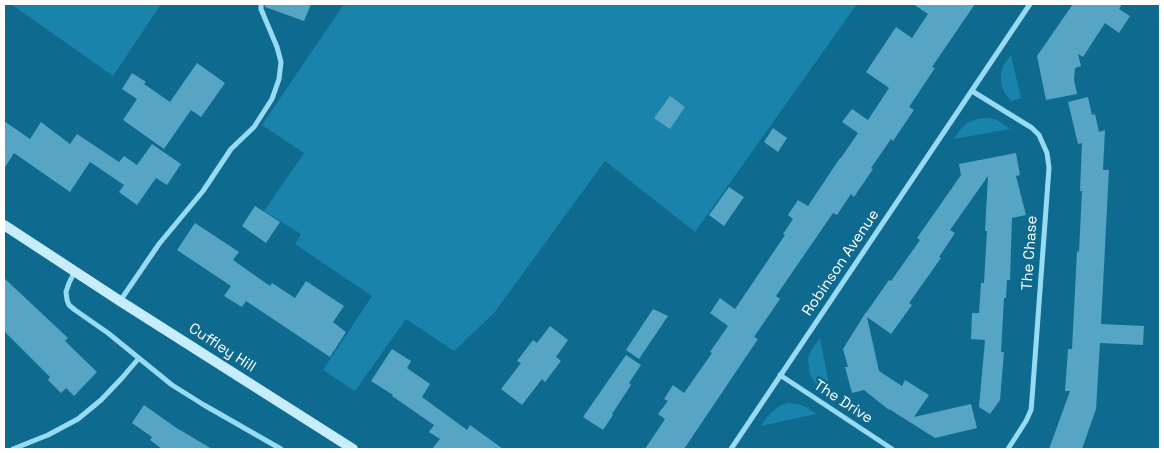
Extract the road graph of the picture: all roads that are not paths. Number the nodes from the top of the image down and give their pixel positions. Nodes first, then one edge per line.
1 (261, 4) edge
2 (1030, 4) edge
3 (972, 91) junction
4 (4, 225) edge
5 (76, 272) junction
6 (120, 301) junction
7 (139, 358) junction
8 (780, 376) junction
9 (13, 449) edge
10 (281, 449) edge
11 (353, 449) edge
12 (731, 449) edge
13 (892, 449) edge
14 (1008, 449) edge

1 - 6 street
2 - 3 street, Robinson Avenue
3 - 8 street, Robinson Avenue
3 - 14 street, The Chase
4 - 5 main road, Cuffley Hill
5 - 6 main road, Cuffley Hill
5 - 7 street
6 - 11 main road, Cuffley Hill
7 - 9 street
7 - 10 street
8 - 12 street, Robinson Avenue
8 - 13 street, The Drive

